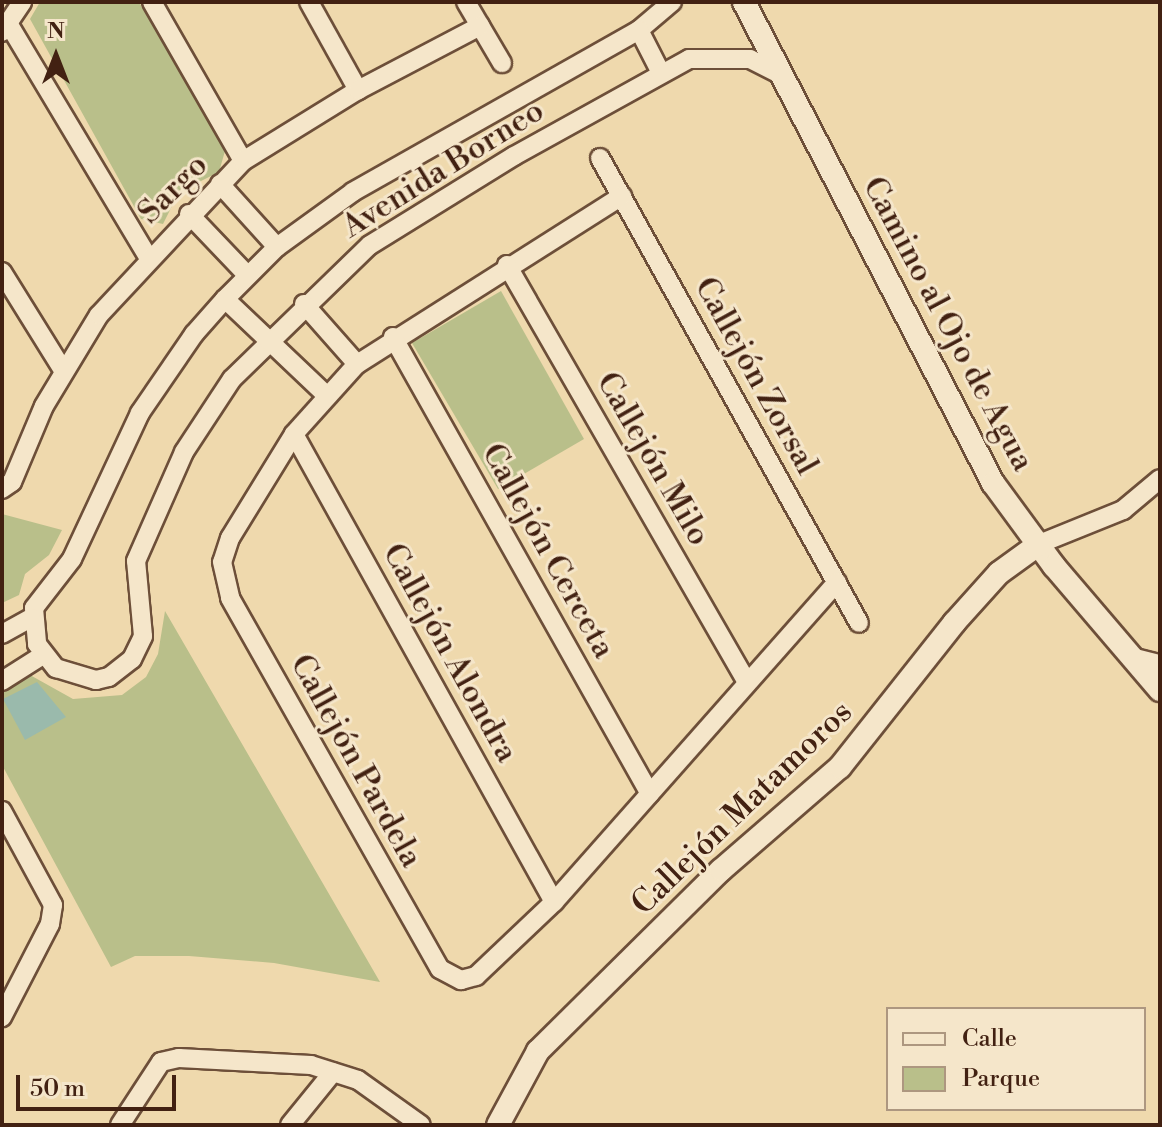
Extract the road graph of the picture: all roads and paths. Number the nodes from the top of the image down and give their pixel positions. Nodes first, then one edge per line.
1 (22, 2) edge
2 (152, 2) edge
3 (309, 2) edge
4 (466, 2) edge
5 (672, 2) edge
6 (744, 2) edge
7 (480, 26) junction
8 (5, 28) edge
9 (639, 30) junction
10 (502, 63) dead end
11 (661, 73) junction
12 (783, 76) junction
13 (358, 90) junction
14 (600, 158) dead end
15 (243, 161) junction
16 (220, 184) junction
17 (622, 196) junction
18 (189, 214) junction
19 (277, 247) junction
20 (148, 257) junction
21 (507, 265) junction
22 (2, 272) edge
23 (247, 275) junction
24 (225, 299) junction
25 (304, 304) junction
26 (393, 337) junction
27 (267, 342) junction
28 (357, 364) junction
29 (63, 370) junction
30 (325, 394) junction
31 (294, 434) junction
32 (1160, 479) edge
33 (2, 489) edge
34 (1039, 544) junction
35 (837, 582) junction
36 (31, 618) junction
37 (859, 623) dead end
38 (2, 634) edge
39 (43, 655) junction
40 (1131, 657) junction
41 (1160, 664) edge
42 (2, 681) edge
43 (747, 683) junction
44 (1160, 690) edge
45 (650, 794) junction
46 (2, 811) edge
47 (554, 902) junction
48 (2, 1017) edge
49 (333, 1072) junction
50 (120, 1125) edge
51 (290, 1125) edge
52 (421, 1125) edge
53 (498, 1125) edge

1 - 8 street
2 - 15 street
3 - 13 street
4 - 7 street
5 - 9 street, Avenida Borneo
6 - 12 street, Camino al Ojo de Agua
7 - 10 street
7 - 13 street, Sargo
8 - 20 street
9 - 11 street
9 - 19 street, Avenida Borneo
11 - 12 street, Avenida Borneo
11 - 25 street, Avenida Borneo
12 - 34 street, Camino al Ojo de Agua
13 - 15 street, Sargo
14 - 17 street, Callejón Zorsal
15 - 16 street, Sargo
16 - 18 street, Sargo
16 - 19 street
17 - 21 street, Callejón Pardela
17 - 35 street, Callejón Zorsal
18 - 20 street, Sargo
18 - 23 street
19 - 23 street, Avenida Borneo
20 - 29 street, Sargo
21 - 26 street, Callejón Pardela
21 - 43 street, Callejón Milo
22 - 29 street
23 - 24 street, Avenida Borneo
24 - 27 street
24 - 36 street, Avenida Borneo
25 - 27 street, Avenida Borneo
25 - 28 street
26 - 28 street, Callejón Pardela
26 - 45 street, Callejón Cerceta
27 - 30 street
27 - 39 street, Avenida Borneo
28 - 30 street, Callejón Pardela
29 - 33 street, Sargo
30 - 31 street, Callejón Pardela
31 - 47 street, Callejón Alondra
31 - 47 street, Callejón Pardela
32 - 34 street
34 - 40 street, Camino al Ojo de Agua
34 - 53 street, Callejón Matamoros
35 - 37 street, Callejón Zorsal
35 - 43 street, Callejón Pardela
36 - 38 street
36 - 39 street
39 - 42 street
40 - 41 street
40 - 44 street, Camino al Ojo de Agua
43 - 45 street, Callejón Pardela
45 - 47 street, Callejón Pardela
46 - 48 street
49 - 50 street
49 - 51 street
49 - 52 street

